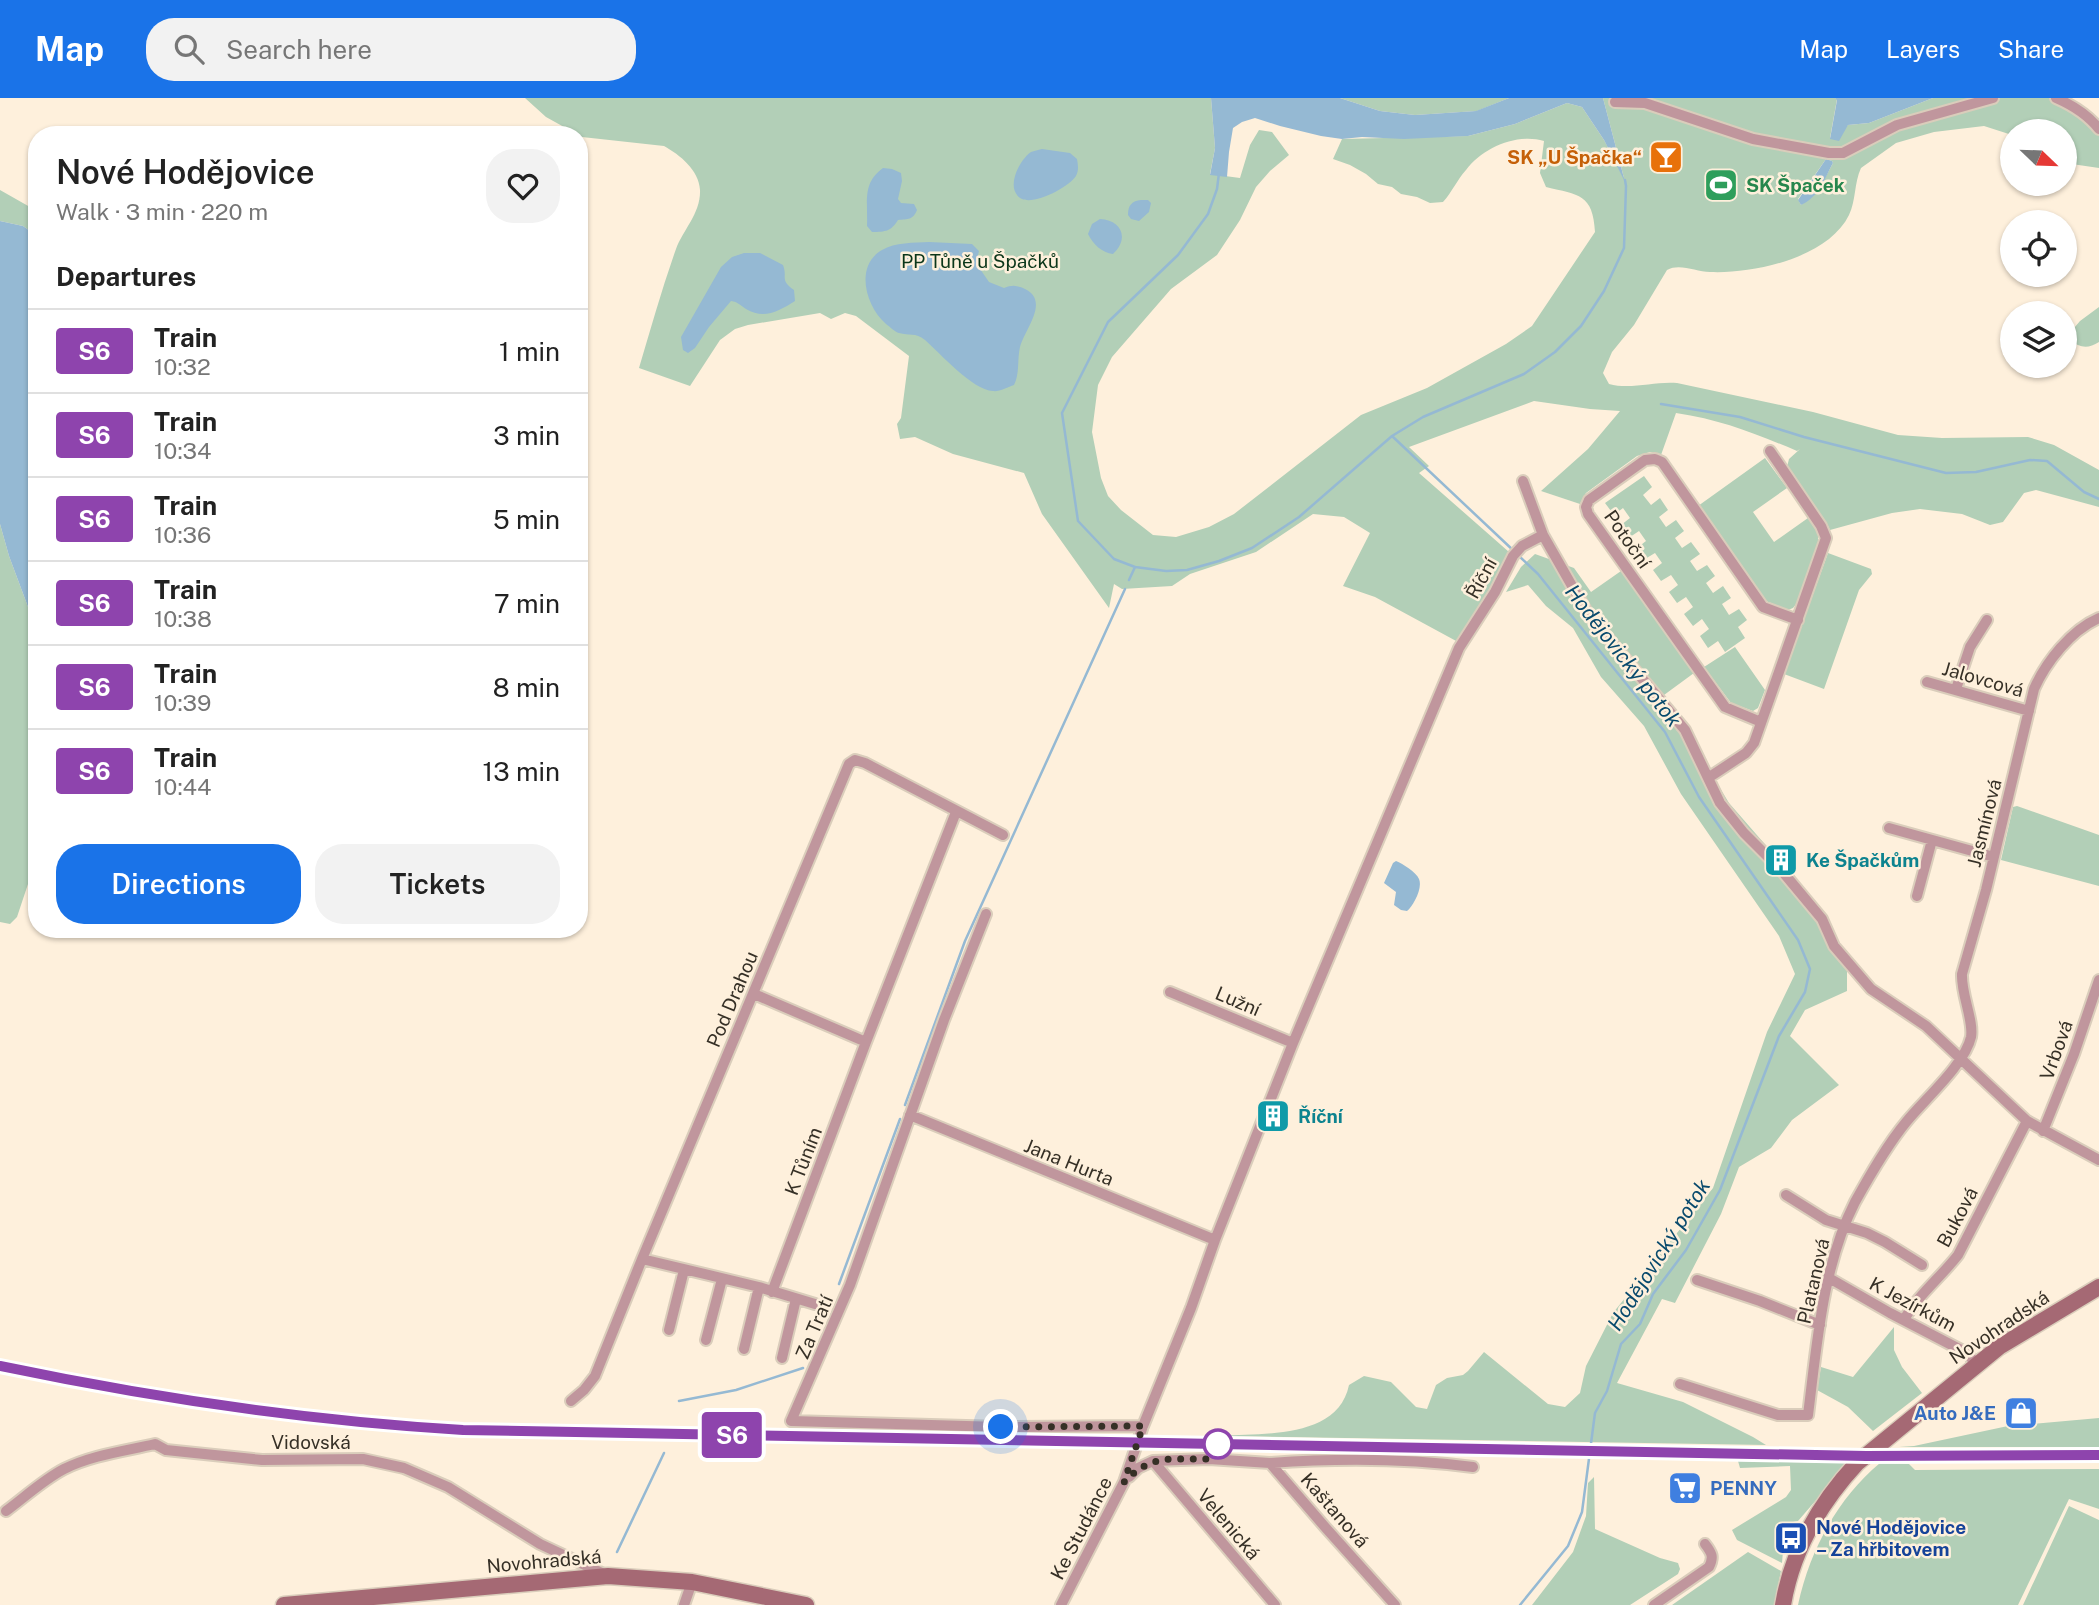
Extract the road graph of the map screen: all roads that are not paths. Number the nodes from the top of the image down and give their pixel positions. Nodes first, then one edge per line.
1 (1993, 98) edge
2 (2056, 98) edge
3 (1615, 102) dead end
4 (2099, 129) edge
5 (1770, 451) dead end
6 (1523, 481) dead end
7 (1543, 536) junction
8 (2099, 618) edge
9 (1798, 620) junction
10 (1987, 620) dead end
11 (1927, 681) dead end
12 (1956, 689) junction
13 (2029, 711) junction
14 (1761, 722) junction
15 (1708, 778) junction
16 (956, 812) junction
17 (1889, 828) dead end
18 (1003, 835) dead end
19 (1932, 840) junction
20 (1994, 857) junction
21 (1917, 896) dead end
22 (986, 914) dead end
23 (2099, 981) edge
24 (1170, 992) dead end
25 (754, 994) junction
26 (866, 1042) junction
27 (1293, 1043) junction
28 (1960, 1059) junction
29 (911, 1115) junction
30 (2027, 1121) junction
31 (2043, 1131) junction
32 (2099, 1160) edge
33 (1792, 1196) dead end
34 (1844, 1227) junction
35 (1215, 1240) junction
36 (642, 1259) junction
37 (1922, 1265) dead end
38 (684, 1270) junction
39 (1829, 1278) junction
40 (722, 1279) junction
41 (1697, 1280) dead end
42 (759, 1287) junction
43 (2099, 1287) edge
44 (772, 1292) junction
45 (796, 1299) junction
46 (815, 1304) dead end
47 (1904, 1320) junction
48 (1820, 1325) junction
49 (669, 1330) dead end
50 (706, 1340) dead end
51 (744, 1349) dead end
52 (782, 1358) dead end
53 (1977, 1365) junction
54 (1680, 1384) dead end
55 (571, 1401) dead end
56 (1143, 1426) junction
57 (1153, 1461) junction
58 (1270, 1463) junction
59 (1473, 1467) dead end
60 (1124, 1482) junction
61 (6, 1511) dead end
62 (1705, 1544) dead end
63 (608, 1576) junction
64 (692, 1582) junction
65 (284, 1605) edge
66 (684, 1605) edge
67 (806, 1605) edge
68 (1061, 1605) edge
69 (1275, 1605) edge
70 (1395, 1605) edge
71 (1654, 1605) edge
72 (1783, 1605) edge

1 - 3 street
2 - 4 street
5 - 9 street
6 - 7 street
7 - 15 street
7 - 27 street, Říční
8 - 13 street, Jasmínová
9 - 14 street
9 - 14 street, Potoční
10 - 12 street
11 - 12 street, Jalovcová
12 - 13 street, Jalovcová
13 - 20 street, Jasmínová
14 - 15 street
15 - 28 street
16 - 18 street, Pod Drahou
16 - 25 street, Pod Drahou
16 - 26 street, K Tůním
17 - 19 street
19 - 20 street
19 - 21 street
20 - 28 street, Jasmínová
22 - 29 street, Za Tratí
23 - 31 street, Vrbová
24 - 27 street, Lužní
25 - 26 street
25 - 36 street, Pod Drahou
26 - 44 street, K Tůním
27 - 35 street, Říční
28 - 30 street
28 - 34 street, Platanová
29 - 35 street, Jana Hurta
29 - 56 street, Za Tratí
30 - 31 street
30 - 47 street, Buková
31 - 32 street
33 - 34 street
34 - 37 street
34 - 39 street, Platanová
35 - 56 street, Říční
36 - 38 street
36 - 55 street, Pod Drahou
38 - 40 street
38 - 49 street
39 - 47 street, K Jezírkům
39 - 48 street, Platanová
40 - 42 street
40 - 50 street
41 - 48 street
42 - 44 street
42 - 51 street
43 - 53 main road, Novohradská
44 - 45 street
45 - 46 street
45 - 52 street
47 - 53 street, K Jezírkům
48 - 54 street, Platanová
53 - 72 main road, Novohradská
56 - 60 street, Ke Studánce
57 - 58 street
57 - 60 street
57 - 69 street, Velenická
58 - 59 street
58 - 70 street, Kaštanová
60 - 68 street, Ke Studánce
61 - 63 street, Vidovská
62 - 71 street
63 - 64 main road, Novohradská
63 - 65 main road, Novohradská
64 - 66 street
64 - 67 main road, Novohradská

